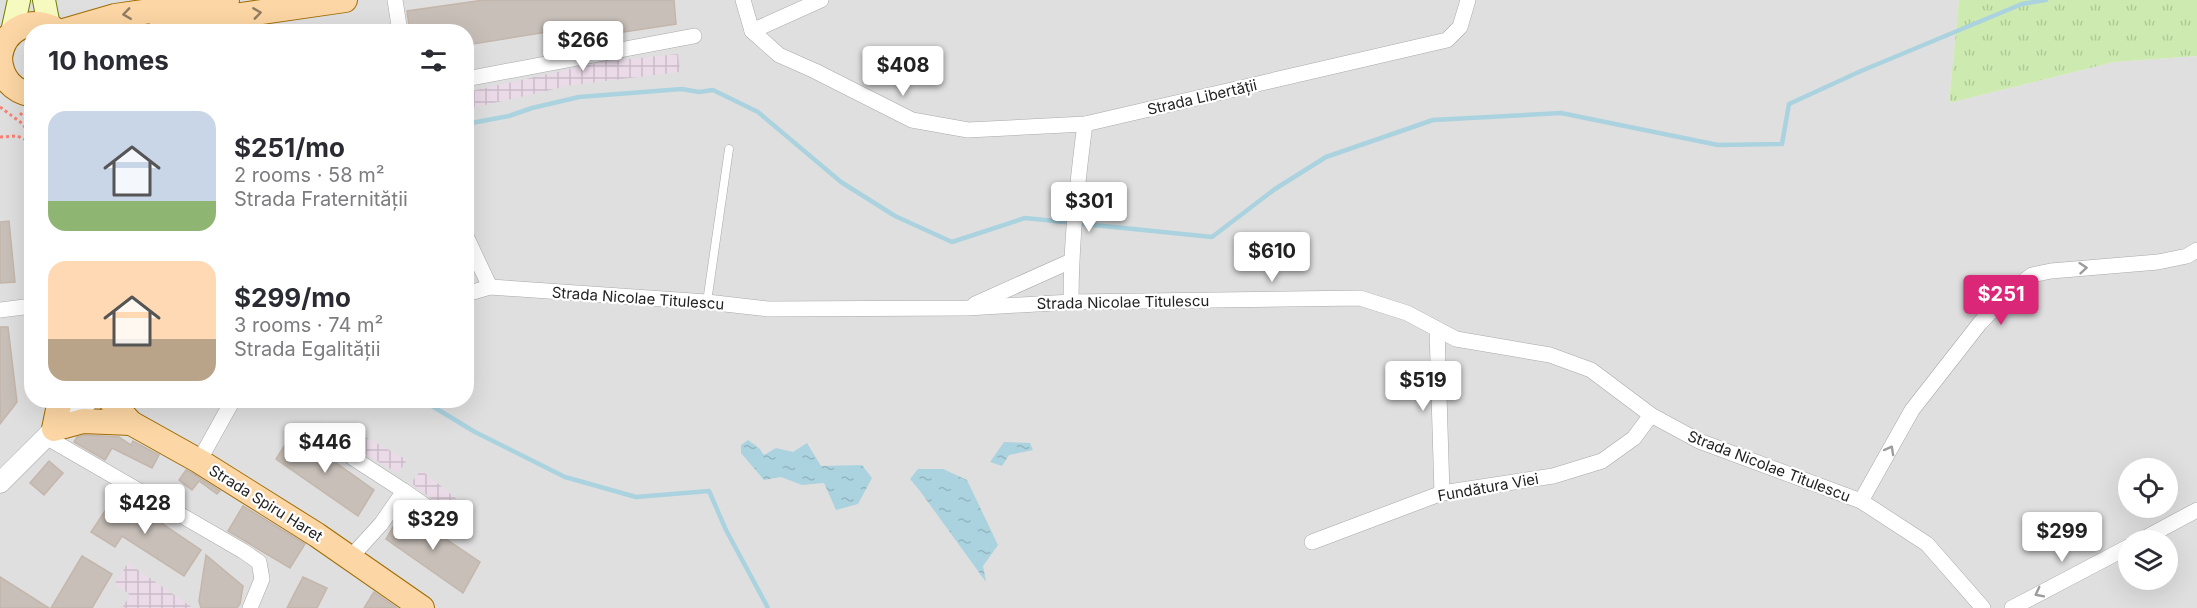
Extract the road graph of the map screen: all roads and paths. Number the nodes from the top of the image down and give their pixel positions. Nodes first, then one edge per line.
1 (19, 0) edge
2 (44, 0) edge
3 (345, 0) edge
4 (395, 0) edge
5 (743, 0) edge
6 (821, 0) edge
7 (1468, 0) edge
8 (218, 15) edge
9 (54, 24) edge
10 (81, 24) edge
11 (186, 24) edge
12 (399, 24) edge
13 (24, 27) edge
14 (752, 31) junction
15 (694, 36) dead end
16 (3, 48) edge
17 (474, 77) edge
18 (19, 94) edge
19 (0, 107) edge
20 (1085, 124) junction
21 (24, 126) edge
22 (0, 137) edge
23 (24, 138) edge
24 (729, 148) dead end
25 (2197, 250) edge
26 (474, 253) edge
27 (1071, 261) junction
28 (490, 287) junction
29 (474, 292) edge
30 (707, 302) junction
31 (1071, 302) junction
32 (24, 307) edge
33 (967, 308) junction
34 (0, 310) edge
35 (1437, 330) junction
36 (58, 408) edge
37 (67, 408) edge
38 (80, 408) edge
39 (117, 408) edge
40 (228, 408) edge
41 (1651, 415) junction
42 (131, 423) junction
43 (50, 433) junction
44 (353, 458) dead end
45 (199, 460) junction
46 (0, 483) edge
47 (404, 491) junction
48 (1442, 493) junction
49 (1861, 501) junction
50 (2197, 510) edge
51 (460, 530) dead end
52 (2160, 530) edge
53 (1312, 542) dead end
54 (2118, 552) edge
55 (350, 558) junction
56 (250, 608) edge
57 (422, 608) edge
58 (1983, 608) edge
59 (2012, 608) edge

1 - 16 main road
2 - 9 main road
8 -> 3 main road
4 - 12 street
5 - 14 street
6 - 14 street
7 - 20 street, Strada Libertății
8 -> 10 main road
8 - 11 main road
13 - 16 main road
14 - 20 street, Strada Libertății
15 - 17 street
16 - 18 main road
19 - 21 path
20 - 27 street
22 - 23 path
24 - 30 lane
49 -> 25 street
26 - 28 street
27 - 31 street
27 - 33 street
28 - 29 street, Strada Nicolae Titulescu
28 - 30 street, Strada Nicolae Titulescu
30 - 33 street, Strada Nicolae Titulescu
31 - 33 street, Strada Nicolae Titulescu
31 - 35 street, Strada Nicolae Titulescu
32 - 34 street
35 - 41 street, Strada Nicolae Titulescu
35 - 48 street
36 - 43 main road
37 - 43 street
38 - 43 street
39 - 42 main road, Strada Spiru Haret
40 - 45 street
41 - 48 street, Fundătura Viei
41 - 49 street, Strada Nicolae Titulescu
42 - 43 main road
42 - 45 main road, Strada Spiru Haret
43 - 46 street
43 - 56 street
44 - 47 street
45 - 55 main road, Strada Spiru Haret
47 - 51 street
47 - 55 street
48 - 53 street, Fundătura Viei
49 - 58 street, Strada Nicolae Titulescu
50 - 52 street
54 -> 59 street
55 - 57 main road, Strada Spiru Haret

